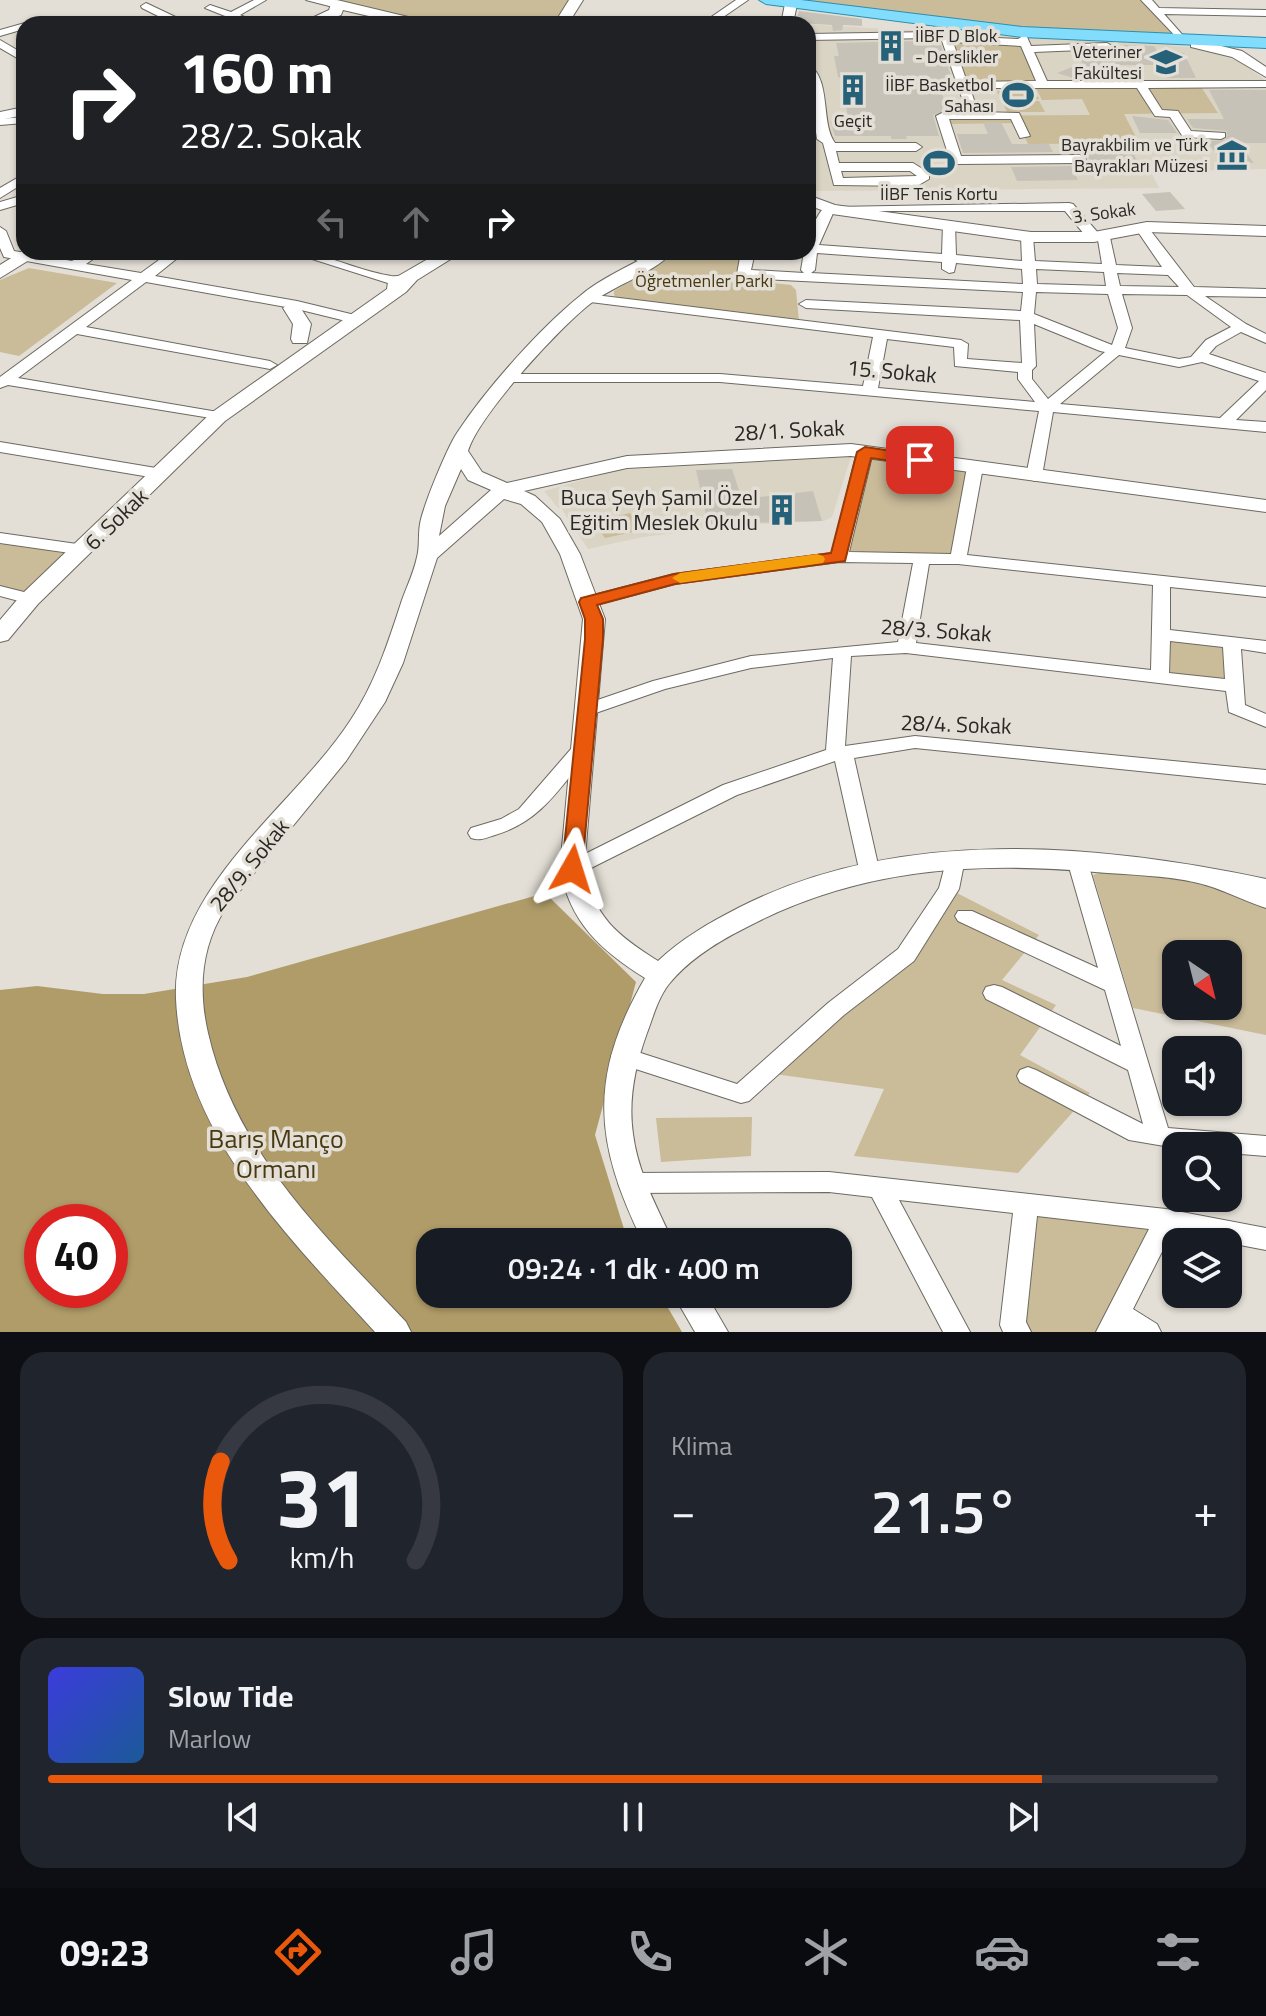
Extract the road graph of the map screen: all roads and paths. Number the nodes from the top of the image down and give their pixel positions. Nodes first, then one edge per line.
1 (168, 0) edge
2 (261, 0) edge
3 (312, 0) edge
4 (743, 0) edge
5 (766, 0) edge
6 (1149, 0) edge
7 (337, 4) junction
8 (791, 4) junction
9 (210, 8) dead end
10 (1156, 11) junction
11 (1266, 13) edge
12 (166, 16) edge
13 (232, 16) edge
14 (237, 16) edge
15 (326, 16) edge
16 (373, 16) edge
17 (387, 16) edge
18 (718, 16) edge
19 (789, 16) edge
20 (816, 37) edge
21 (947, 40) junction
22 (1189, 42) junction
23 (1028, 43) junction
24 (1266, 44) edge
25 (1107, 46) dead end
26 (1266, 73) edge
27 (1047, 82) junction
28 (1140, 83) junction
29 (1266, 84) edge
30 (963, 85) junction
31 (816, 97) edge
32 (974, 116) junction
33 (1221, 135) dead end
34 (1024, 136) dead end
35 (938, 146) dead end
36 (952, 146) junction
37 (830, 147) junction
38 (916, 147) dead end
39 (1080, 159) dead end
40 (964, 160) junction
41 (835, 167) junction
42 (1001, 170) dead end
43 (816, 203) edge
44 (830, 209) junction
45 (949, 225) junction
46 (1142, 229) junction
47 (0, 231) edge
48 (1266, 231) edge
49 (816, 235) edge
50 (1099, 236) junction
51 (1027, 237) junction
52 (816, 249) edge
53 (16, 254) edge
54 (22, 260) edge
55 (53, 260) edge
56 (83, 260) edge
57 (167, 260) edge
58 (324, 260) edge
59 (440, 260) edge
60 (650, 260) edge
61 (747, 260) edge
62 (807, 260) edge
63 (949, 260) junction
64 (75, 265) junction
65 (1027, 265) junction
66 (1110, 269) junction
67 (1172, 271) junction
68 (0, 273) edge
69 (804, 273) junction
70 (145, 276) junction
71 (409, 279) junction
72 (947, 285) junction
73 (1030, 288) junction
74 (1114, 291) junction
75 (1192, 293) junction
76 (1266, 293) edge
77 (587, 298) junction
78 (806, 304) junction
79 (287, 306) junction
80 (942, 312) junction
81 (1027, 316) junction
82 (342, 319) junction
83 (808, 327) junction
84 (1241, 327) junction
85 (74, 329) junction
86 (881, 335) junction
87 (300, 339) junction
88 (1266, 339) edge
89 (1118, 349) junction
90 (1200, 356) junction
91 (270, 365) junction
92 (1025, 368) junction
93 (513, 378) junction
94 (1266, 380) edge
95 (2, 382) edge
96 (870, 390) junction
97 (1047, 407) junction
98 (226, 411) junction
99 (1224, 423) junction
100 (1266, 427) edge
101 (0, 447) edge
102 (459, 451) junction
103 (865, 452) junction
104 (975, 467) junction
105 (162, 474) junction
106 (1034, 476) junction
107 (506, 491) junction
108 (1266, 506) edge
109 (0, 538) edge
110 (84, 550) junction
111 (428, 556) junction
112 (839, 557) junction
113 (922, 558) junction
114 (958, 559) junction
115 (1162, 581) junction
116 (0, 591) edge
117 (1266, 592) edge
118 (30, 599) junction
119 (588, 602) junction
120 (1161, 634) junction
121 (0, 635) edge
122 (1232, 643) junction
123 (906, 647) junction
124 (1266, 647) edge
125 (842, 651) junction
126 (1160, 677) junction
127 (1233, 686) junction
128 (587, 710) junction
129 (1266, 721) edge
130 (584, 746) junction
131 (839, 753) junction
132 (1266, 777) edge
133 (478, 833) dead end
134 (955, 859) junction
135 (1077, 860) junction
136 (572, 869) junction
137 (869, 869) junction
138 (1201, 874) junction
139 (1266, 888) edge
140 (1266, 899) edge
141 (965, 916) dead end
142 (661, 975) junction
143 (1114, 985) junction
144 (994, 993) dead end
145 (622, 1056) junction
146 (1137, 1064) junction
147 (1028, 1076) dead end
148 (1159, 1137) junction
149 (1266, 1146) edge
150 (630, 1183) junction
151 (880, 1188) junction
152 (1026, 1204) junction
153 (1166, 1220) junction
154 (651, 1228) edge
155 (1266, 1239) edge
156 (697, 1308) edge
157 (1113, 1322) edge
158 (395, 1332) edge
159 (712, 1332) edge
160 (957, 1332) edge
161 (1018, 1332) edge
162 (1148, 1332) edge

1 - 12 street
2 - 14 street
3 - 7 street
4 - 18 street
5 - 8 main road
6 - 10 street
7 - 15 main road
7 - 16 main road
7 - 17 main road
8 - 19 street
8 - 23 main road
9 - 13 street
10 - 11 street
10 - 22 street
20 - 21 street
21 - 23 street
21 - 30 street
22 - 23 main road
22 - 24 main road
22 - 26 main road
23 - 25 street
23 - 27 street
27 - 28 street
27 - 30 street
28 - 29 street
28 - 33 street
30 - 32 street
31 - 37 street
32 - 34 street
32 - 36 street
35 - 36 street
36 - 40 street
37 - 38 street
37 - 41 street
39 - 40 street
40 - 42 street
41 - 41 street
43 - 44 street
44 - 45 street, 3. Sokak
44 - 49 street
44 - 50 street
45 - 51 street, 3. Sokak
45 - 63 street
46 - 48 street, 3. Sokak
46 - 50 street, 3. Sokak
46 - 67 street
47 - 53 street
50 - 51 street, 3. Sokak
50 - 66 street
51 - 65 street
52 - 63 street
54 - 68 main road
55 - 64 street
56 - 64 street
57 - 70 street
58 - 71 street
59 - 71 main road, 6. Sokak
60 - 77 street, 28/9. Sokak
61 - 69 street
62 - 69 street
63 - 65 street
63 - 72 street
64 - 70 street
65 - 66 street
65 - 73 street
66 - 67 street
66 - 74 street
67 - 75 street
69 - 72 street
69 - 78 street
70 - 79 street
70 - 85 street
71 - 82 main road, 6. Sokak
72 - 73 street
72 - 80 street
73 - 74 street
73 - 81 street
74 - 75 street
74 - 89 street
75 - 76 street
75 - 84 street
77 - 83 street
77 - 93 street, 28/9. Sokak
78 - 80 street
78 - 83 street
79 - 82 street
79 - 87 main road
80 - 81 street
81 - 89 street
81 - 92 street
82 - 87 main road, 6. Sokak
82 - 98 main road, 6. Sokak
83 - 86 street
84 - 88 street
84 - 90 street
85 - 91 street
85 - 95 street
86 - 92 street
86 - 96 street
87 - 91 main road, 6. Sokak
89 - 90 street
89 - 97 street
90 - 94 street
91 - 98 main road, 6. Sokak
92 - 97 street
93 - 96 street, 15. Sokak
93 - 102 street, 28/9. Sokak
94 - 99 street
95 - 98 street
96 - 97 street, 15. Sokak
97 - 99 street, 15. Sokak
97 - 106 street
98 - 105 main road, 6. Sokak
99 - 100 street, 15. Sokak
101 - 105 street
102 - 107 street
102 - 111 street, 28/9. Sokak
103 - 104 street, 28/1. Sokak
103 - 107 street, 28/1. Sokak
103 - 112 street
104 - 106 street, 28/1. Sokak
104 - 114 street
105 - 110 main road, 6. Sokak
106 - 108 street, 28/1. Sokak
107 - 111 street
107 - 119 street
109 - 110 street
110 - 118 main road, 6. Sokak
111 - 158 street, 28/9. Sokak
112 - 113 street
112 - 119 street
113 - 114 street
113 - 123 street
114 - 115 street
115 - 117 street
115 - 120 street
116 - 118 street
118 - 121 main road, 6. Sokak
119 - 128 street
120 - 122 street
120 - 126 street
122 - 124 street
122 - 127 street
123 - 125 street, 28/3. Sokak
123 - 126 street, 28/3. Sokak
125 - 128 street, 28/3. Sokak
125 - 131 street
126 - 127 street, 28/3. Sokak
127 - 129 street
128 - 130 street
130 - 133 street
130 - 136 street
131 - 132 street, 28/4. Sokak
131 - 136 street, 28/4. Sokak
131 - 137 street
134 - 135 street
134 - 137 street
134 - 145 street
135 - 138 street
135 - 143 street
136 - 142 street
137 - 142 street
138 - 139 street
138 - 140 street
141 - 143 street
142 - 145 street
143 - 146 street
144 - 146 street
145 - 150 street
146 - 148 street
147 - 148 street
148 - 149 street
150 - 151 street
150 - 154 street
151 - 152 street
151 - 160 street
152 - 153 street
152 - 161 street
153 - 155 street
153 - 157 street
156 - 159 street
157 - 162 street

